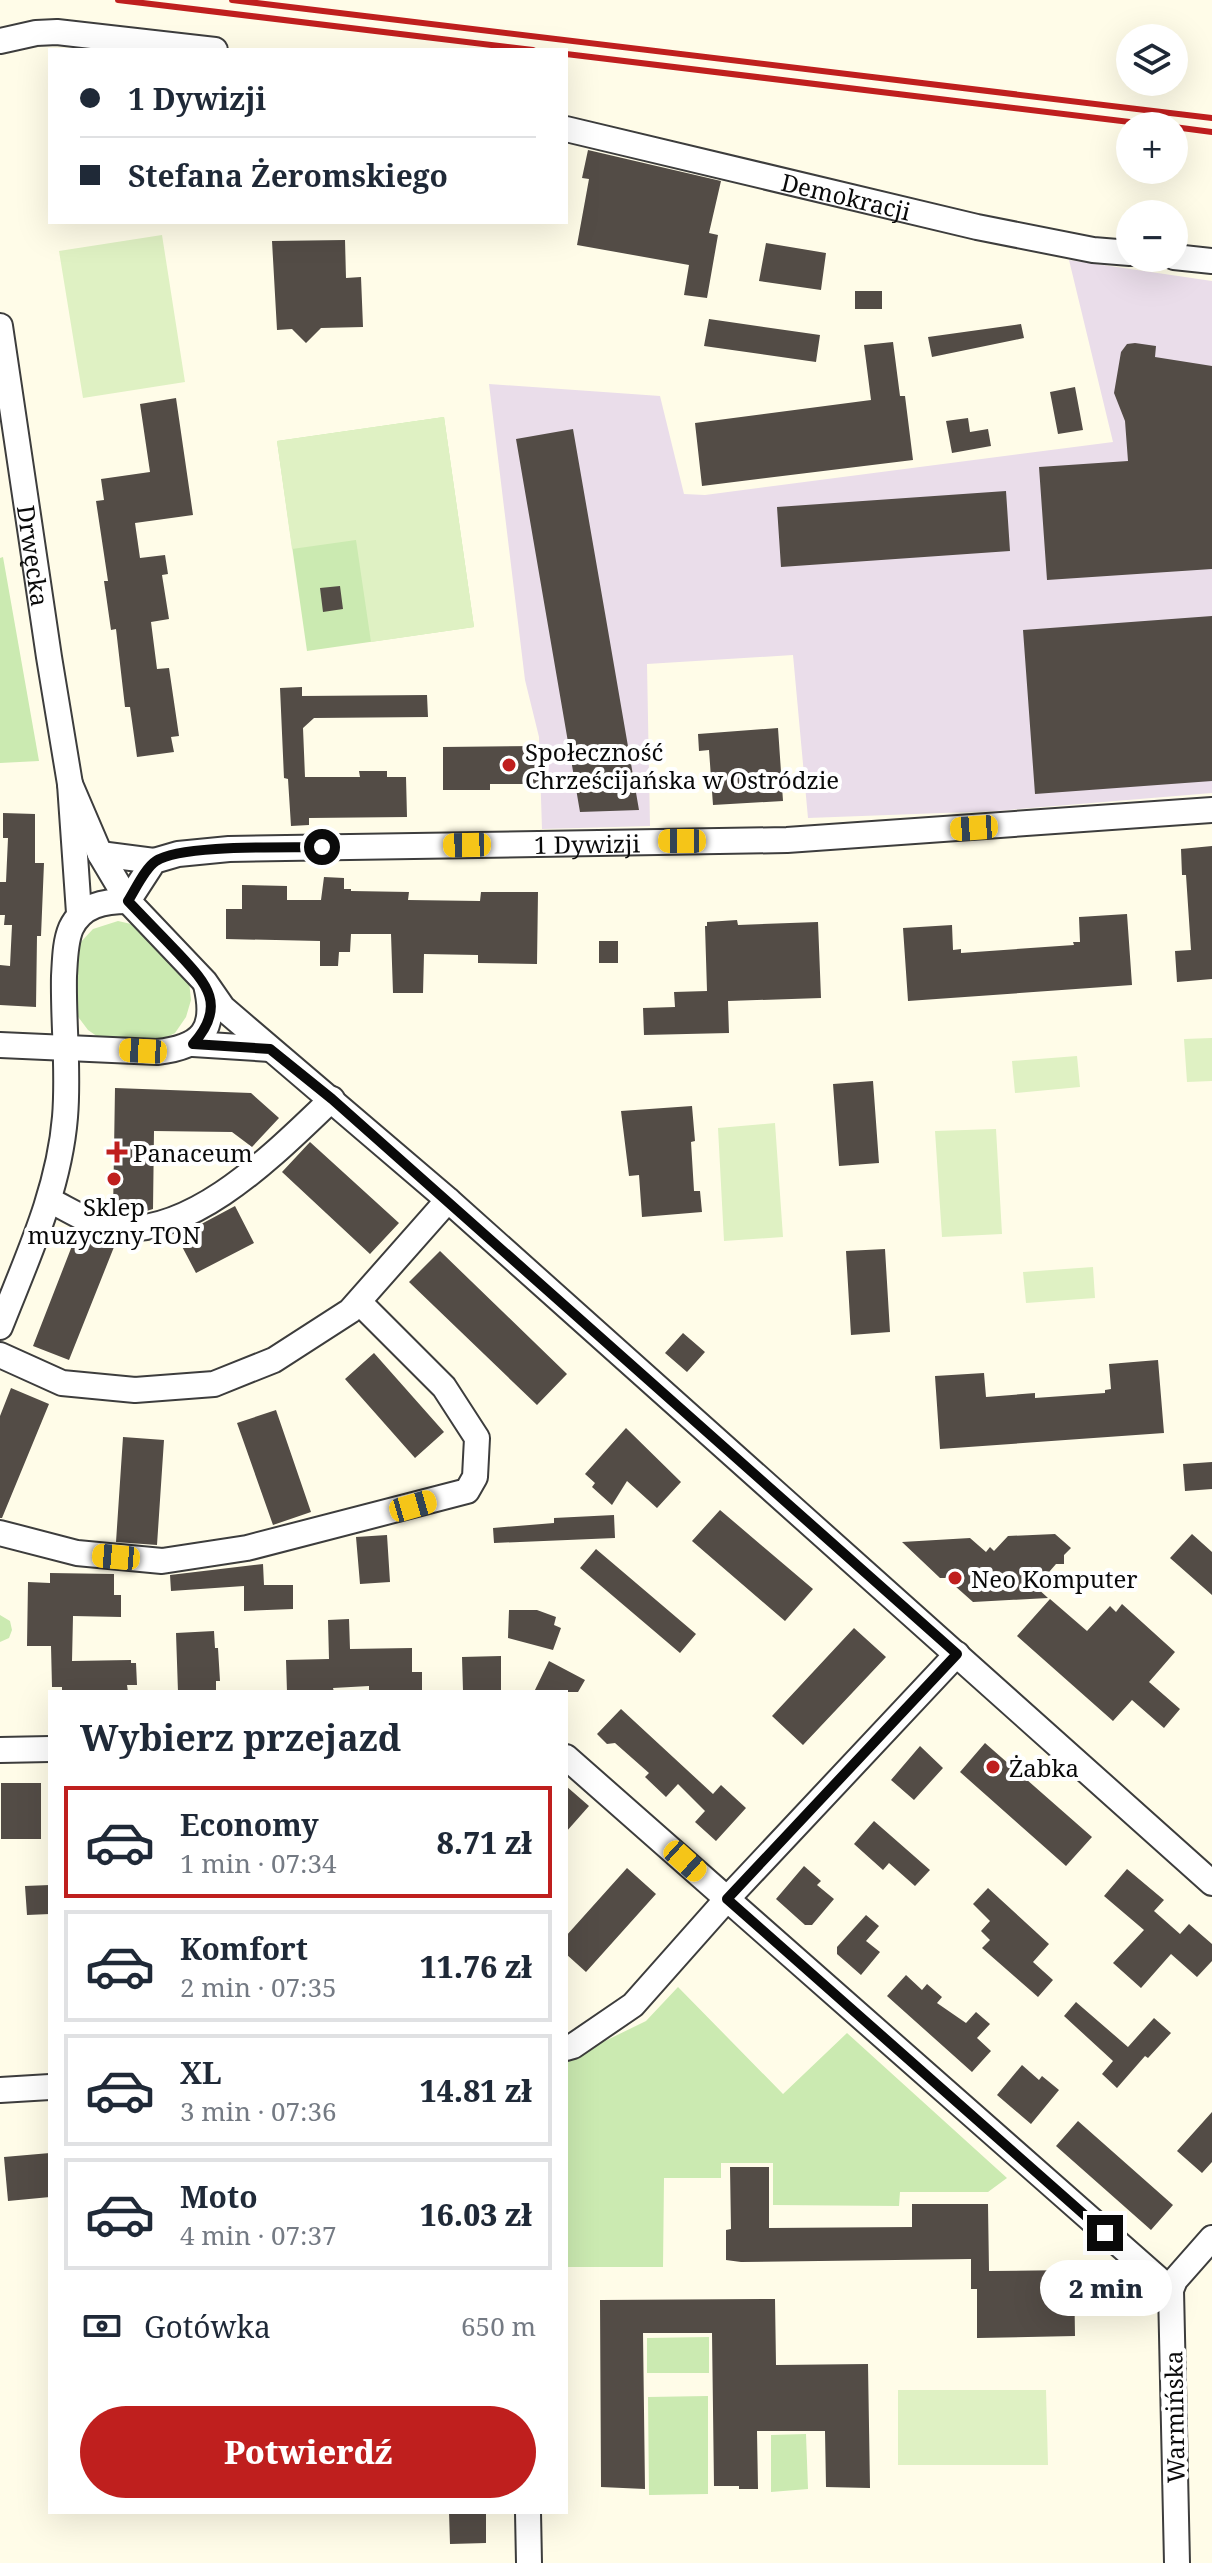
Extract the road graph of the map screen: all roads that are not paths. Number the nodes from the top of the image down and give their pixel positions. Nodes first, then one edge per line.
1 (0, 41) edge
2 (200, 48) edge
3 (568, 129) edge
4 (1116, 252) edge
5 (1188, 258) edge
6 (1212, 261) edge
7 (0, 326) edge
8 (70, 784) junction
9 (1212, 810) edge
10 (100, 854) junction
11 (154, 861) junction
12 (128, 901) junction
13 (79, 913) junction
14 (205, 982) junction
15 (193, 1044) junction
16 (0, 1045) edge
17 (64, 1047) junction
18 (270, 1049) junction
19 (332, 1099) junction
20 (49, 1200) junction
21 (448, 1200) junction
22 (359, 1302) junction
23 (0, 1327) edge
24 (0, 1355) edge
25 (0, 1533) edge
26 (957, 1654) junction
27 (48, 1749) edge
28 (0, 1750) edge
29 (568, 1759) edge
30 (1212, 1883) edge
31 (727, 1899) junction
32 (568, 2047) edge
33 (48, 2087) edge
34 (0, 2090) edge
35 (1212, 2238) edge
36 (1171, 2290) junction
37 (528, 2514) edge
38 (529, 2563) edge
39 (1177, 2563) edge

1 - 2 street
3 - 4 street, Demokracji
5 - 6 street
7 - 8 street, Drwęcka
8 - 10 street, Drwęcka
8 - 13 street, Drwęcka
9 - 11 street, 1 Dywizji
10 - 11 street, 1 Dywizji
10 - 12 street, Drwęcka
11 - 12 street
12 - 13 street
12 - 14 street
13 - 17 street
14 - 15 street
14 - 18 street
15 - 17 street
15 - 18 street
16 - 17 street
17 - 20 street
18 - 19 street
19 - 20 street
19 - 21 street
20 - 23 street
21 - 22 street
21 - 26 street
22 - 24 street
22 - 25 street
26 - 30 street
26 - 31 street
27 - 28 street
29 - 31 street
31 - 32 street
31 - 36 street
33 - 34 street
35 - 36 street
36 - 39 street, Warmińska
37 - 38 street

